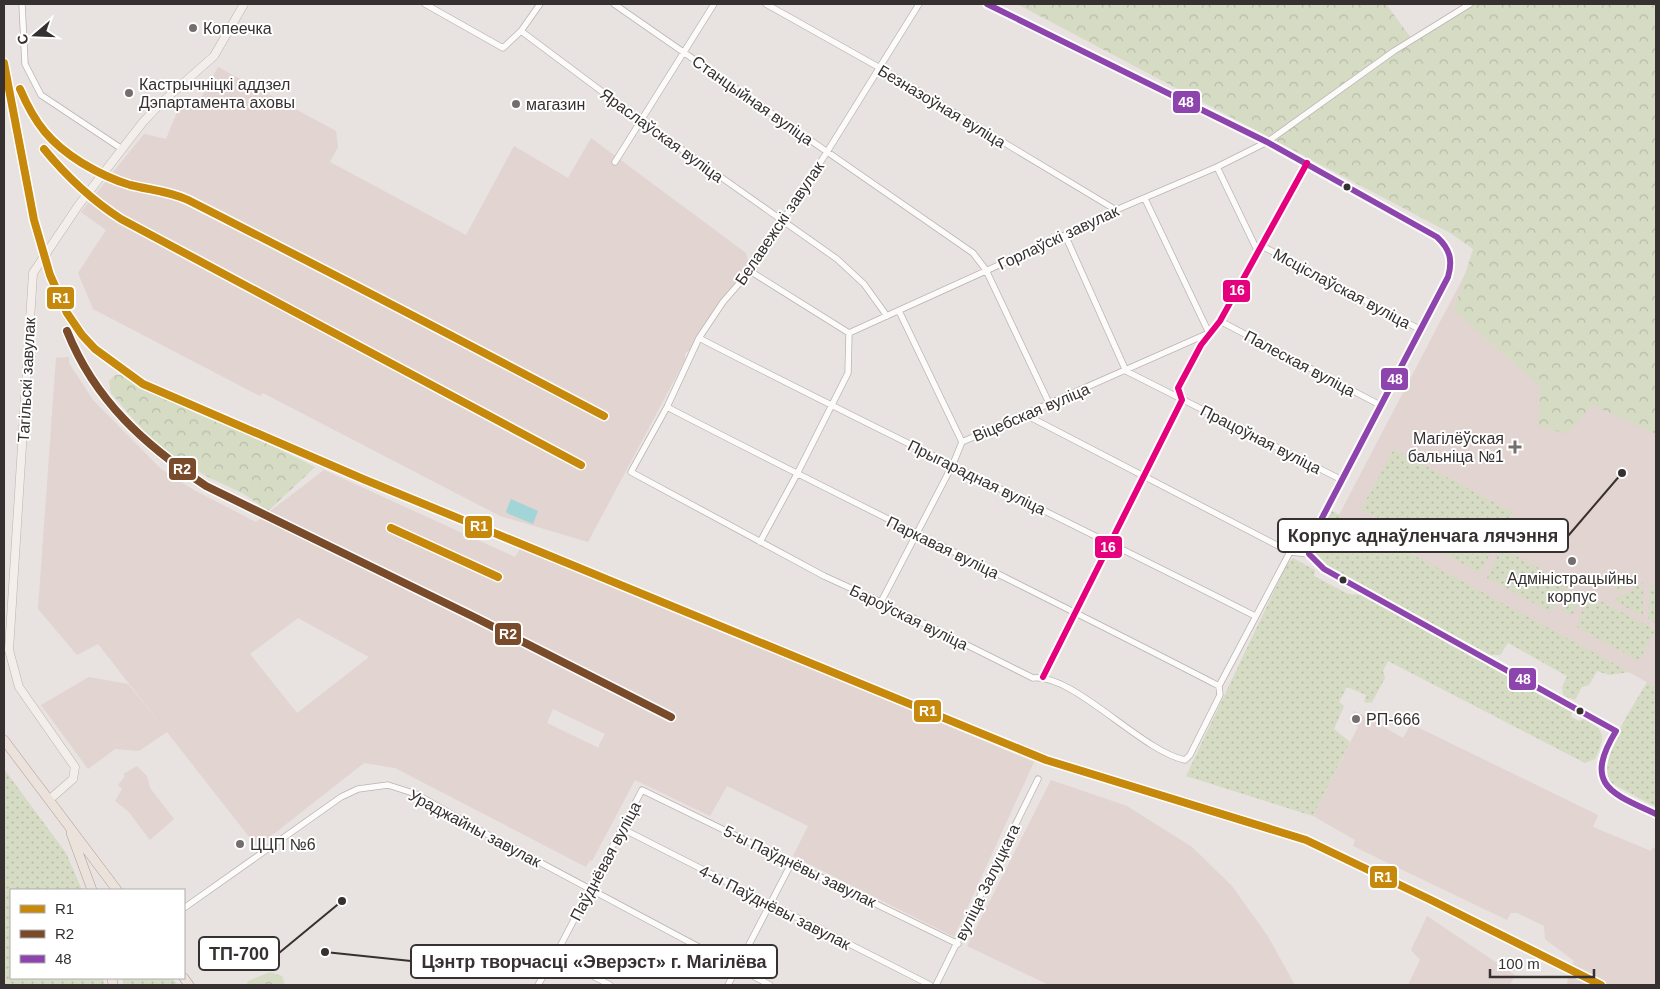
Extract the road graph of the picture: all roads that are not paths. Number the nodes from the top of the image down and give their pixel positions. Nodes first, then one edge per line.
1 (22, 4) edge
2 (244, 4) edge
3 (425, 4) edge
4 (540, 4) edge
5 (614, 4) edge
6 (714, 4) edge
7 (766, 4) edge
8 (919, 4) edge
9 (987, 4) edge
10 (1470, 4) edge
11 (521, 31) junction
12 (684, 52) junction
13 (880, 68) junction
14 (640, 120) junction
15 (1267, 142) junction
16 (122, 148) junction
17 (828, 152) junction
18 (615, 162) dead end
19 (1307, 163) junction
20 (1217, 167) junction
21 (1145, 200) junction
22 (1116, 210) junction
23 (782, 222) junction
24 (1065, 236) junction
25 (1262, 246) junction
26 (1258, 252) junction
27 (986, 270) junction
28 (750, 271) junction
29 (899, 310) junction
30 (887, 316) junction
31 (1220, 321) junction
32 (1421, 330) junction
33 (849, 333) junction
34 (1209, 333) junction
35 (699, 338) junction
36 (1126, 371) junction
37 (1182, 400) junction
38 (1049, 402) junction
39 (1380, 405) junction
40 (830, 406) junction
41 (667, 407) junction
42 (1026, 415) junction
43 (962, 442) junction
44 (953, 464) junction
45 (631, 472) joint
46 (797, 474) junction
47 (1142, 477) junction
48 (1342, 480) junction
49 (918, 535) junction
50 (760, 542) junction
51 (1110, 542) junction
52 (1290, 552) junction
53 (1309, 554) junction
54 (881, 602) junction
55 (1075, 611) junction
56 (1255, 616) junction
57 (1043, 677) junction
58 (1219, 686) junction
59 (4, 740) edge
60 (1038, 779) dead end
61 (642, 790) joint
62 (49, 800) junction
63 (1656, 814) edge
64 (66, 822) junction
65 (621, 828) junction
66 (792, 862) junction
67 (92, 889) edge
68 (117, 889) edge
69 (589, 890) junction
70 (770, 904) junction
71 (185, 907) edge
72 (958, 944) junction
73 (555, 956) junction
74 (737, 968) junction
75 (538, 985) edge
76 (610, 985) edge
77 (728, 985) edge
78 (770, 985) edge
79 (930, 985) edge
80 (936, 985) edge

1 - 16 street
2 - 16 main road, Тагільскі завулак
3 - 11 street
4 - 11 street
5 - 12 street, Станцыйная вуліца
6 - 12 street
7 - 13 street, Безназоўная вуліца
8 - 13 street, Белавежскі завулак
9 - 15 main road
10 - 15 street, Горлаўскі завулак
11 - 14 street, Яраслаўская вуліца
12 - 14 street
12 - 17 street, Станцыйная вуліца
13 - 17 street, Белавежскі завулак
13 - 22 street, Безназоўная вуліца
14 - 18 street
14 - 23 street, Яраслаўская вуліца
15 - 19 main road
15 - 20 street, Горлаўскі завулак
16 - 62 main road, Тагільскі завулак
17 - 23 street, Белавежскі завулак
17 - 27 street, Станцыйная вуліца
19 - 25 street
19 - 32 main road
20 - 21 street, Горлаўскі завулак
20 - 26 street
21 - 22 street, Горлаўскі завулак
21 - 34 street
22 - 24 street, Горлаўскі завулак
23 - 28 street, Белавежскі завулак
23 - 30 street, Яраслаўская вуліца
24 - 27 street, Горлаўскі завулак
24 - 36 street
25 - 26 street
25 - 32 street, Мсціслаўская вуліца
26 - 31 street
27 - 29 street, Горлаўскі завулак
27 - 38 street, Станцыйная вуліца
28 - 33 street
28 - 35 street, Белавежскі завулак
29 - 30 street, Горлаўскі завулак
29 - 43 street
30 - 33 street, Горлаўскі завулак
31 - 34 street
31 - 39 street, Палеская вуліца
32 - 39 main road
33 - 40 street
34 - 36 street, Віцебская вуліца
34 - 37 street
35 - 40 street, Прыгарадная вуліца
35 - 41 street, Белавежскі завулак
36 - 37 street, Працоўная вуліца
36 - 38 street, Віцебская вуліца
37 - 47 street
37 - 48 street, Працоўная вуліца
38 - 42 street, Віцебская вуліца
39 - 48 main road
40 - 44 street, Прыгарадная вуліца
40 - 46 street
41 - 45 street, Белавежскі завулак
41 - 46 street, Паркавая вуліца
42 - 43 street, Віцебская вуліца
42 - 47 street
43 - 44 street, Віцебская вуліца
44 - 49 street, Віцебская вуліца
44 - 51 street, Прыгарадная вуліца
45 - 50 street, Бароўская вуліца
46 - 49 street, Паркавая вуліца
46 - 50 street
47 - 51 street
47 - 52 street
48 - 53 main road
49 - 54 street, Віцебская вуліца
49 - 55 street, Паркавая вуліца
50 - 54 street, Бароўская вуліца
51 - 55 street
51 - 56 street, Прыгарадная вуліца
52 - 53 street
52 - 56 street
53 - 63 main road
54 - 57 street, Бароўская вуліца
55 - 57 street
55 - 58 street, Паркавая вуліца
56 - 58 street
57 - 58 street, Бароўская вуліца
59 - 62 main road
60 - 72 street, вуліца Залуцкага
61 - 65 street, Паўднёвая вуліца
61 - 66 street, 5-ы Паўднёвы завулак
62 - 64 main road
64 - 67 main road
64 - 68 main road
65 - 69 street, Паўднёвая вуліца
65 - 70 street, 4-ы Паўднёвы завулак
66 - 70 street
66 - 72 street, 5-ы Паўднёвы завулак
69 - 71 street, Ураджайны завулак
69 - 73 street, Паўднёвая вуліца
69 - 74 street, Ураджайны завулак
70 - 74 street
70 - 79 street, 4-ы Паўднёвы завулак
72 - 80 street, вуліца Залуцкага
73 - 75 street, Паўднёвая вуліца
73 - 76 street
74 - 77 street
74 - 78 street, Ураджайны завулак

